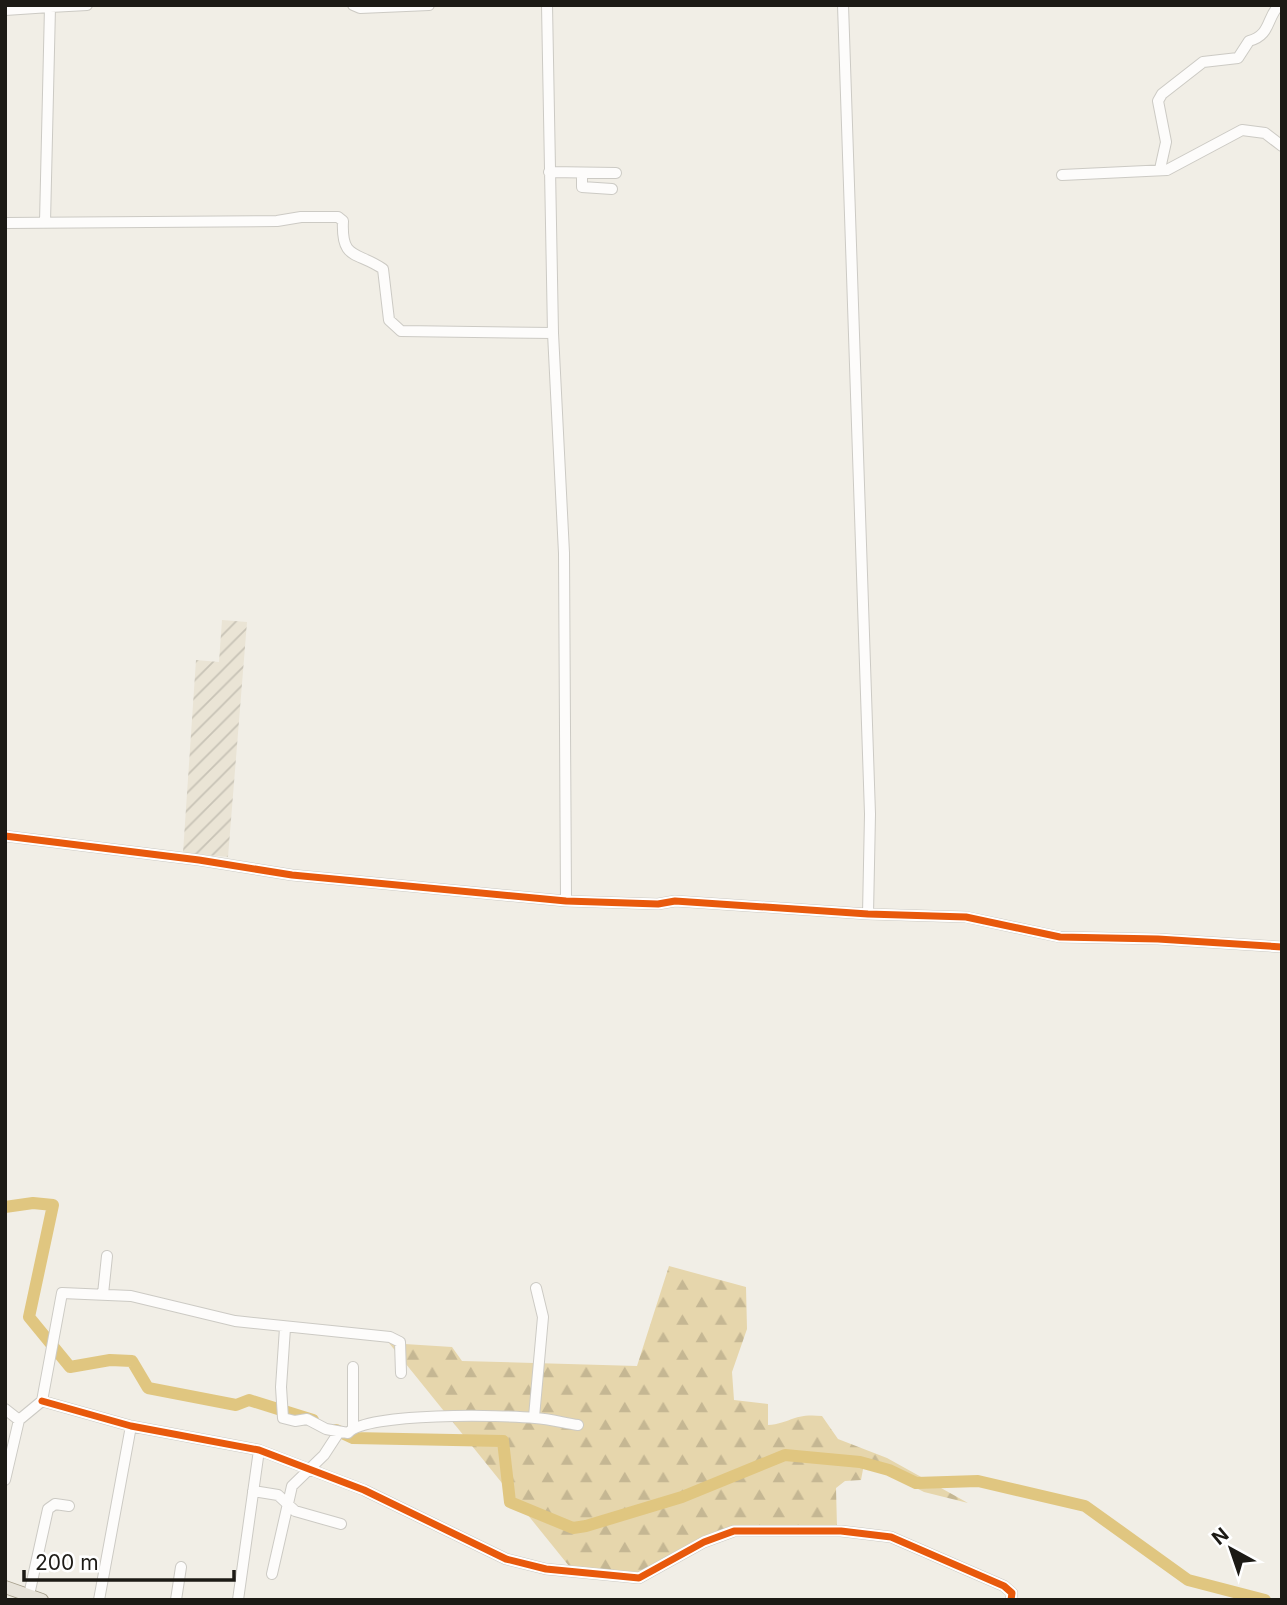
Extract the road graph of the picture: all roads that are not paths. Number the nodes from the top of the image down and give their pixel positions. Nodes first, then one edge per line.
1 (86, 5) edge
2 (353, 5) edge
3 (429, 5) edge
4 (547, 5) edge
5 (843, 5) edge
6 (1279, 5) edge
7 (50, 6) edge
8 (5, 10) edge
9 (1282, 146) edge
10 (1160, 169) junction
11 (549, 172) junction
12 (616, 173) dead end
13 (582, 174) junction
14 (1062, 175) dead end
15 (612, 189) dead end
16 (45, 222) junction
17 (5, 223) edge
18 (553, 333) junction
19 (5, 836) edge
20 (566, 901) junction
21 (868, 914) junction
22 (1282, 947) edge
23 (107, 1256) dead end
24 (536, 1287) dead end
25 (103, 1294) junction
26 (285, 1328) junction
27 (353, 1367) dead end
28 (401, 1373) dead end
29 (42, 1401) junction
30 (5, 1409) edge
31 (534, 1418) junction
32 (19, 1420) junction
33 (578, 1425) dead end
34 (131, 1426) junction
35 (347, 1431) junction
36 (259, 1450) junction
37 (308, 1469) junction
38 (5, 1480) edge
39 (253, 1491) junction
40 (286, 1505) junction
41 (69, 1506) dead end
42 (341, 1524) dead end
43 (181, 1567) dead end
44 (272, 1574) dead end
45 (5, 1587) edge
46 (35, 1597) edge
47 (99, 1600) edge
48 (176, 1600) edge
49 (238, 1600) edge
50 (1011, 1600) edge

1 - 7 street
2 - 3 street
4 - 11 street
5 - 21 street
6 - 10 street
7 - 8 street
7 - 16 street
9 - 10 street
10 - 14 street
11 - 13 street
11 - 18 street
12 - 13 street
13 - 15 street
16 - 17 street
16 - 18 street
18 - 20 street
19 - 20 street
20 - 21 street
21 - 22 street
23 - 25 street
24 - 31 street
25 - 26 street
25 - 29 street
26 - 28 street
26 - 35 street
27 - 35 street
29 - 32 street
29 - 34 street
30 - 32 street
31 - 33 street
31 - 35 street
32 - 38 street
34 - 36 street
34 - 47 street
35 - 37 street
36 - 37 street
36 - 39 street
37 - 40 street
37 - 50 street
39 - 40 street
39 - 49 street
40 - 42 street
40 - 44 street
41 - 46 street
43 - 48 street
45 - 46 main road

